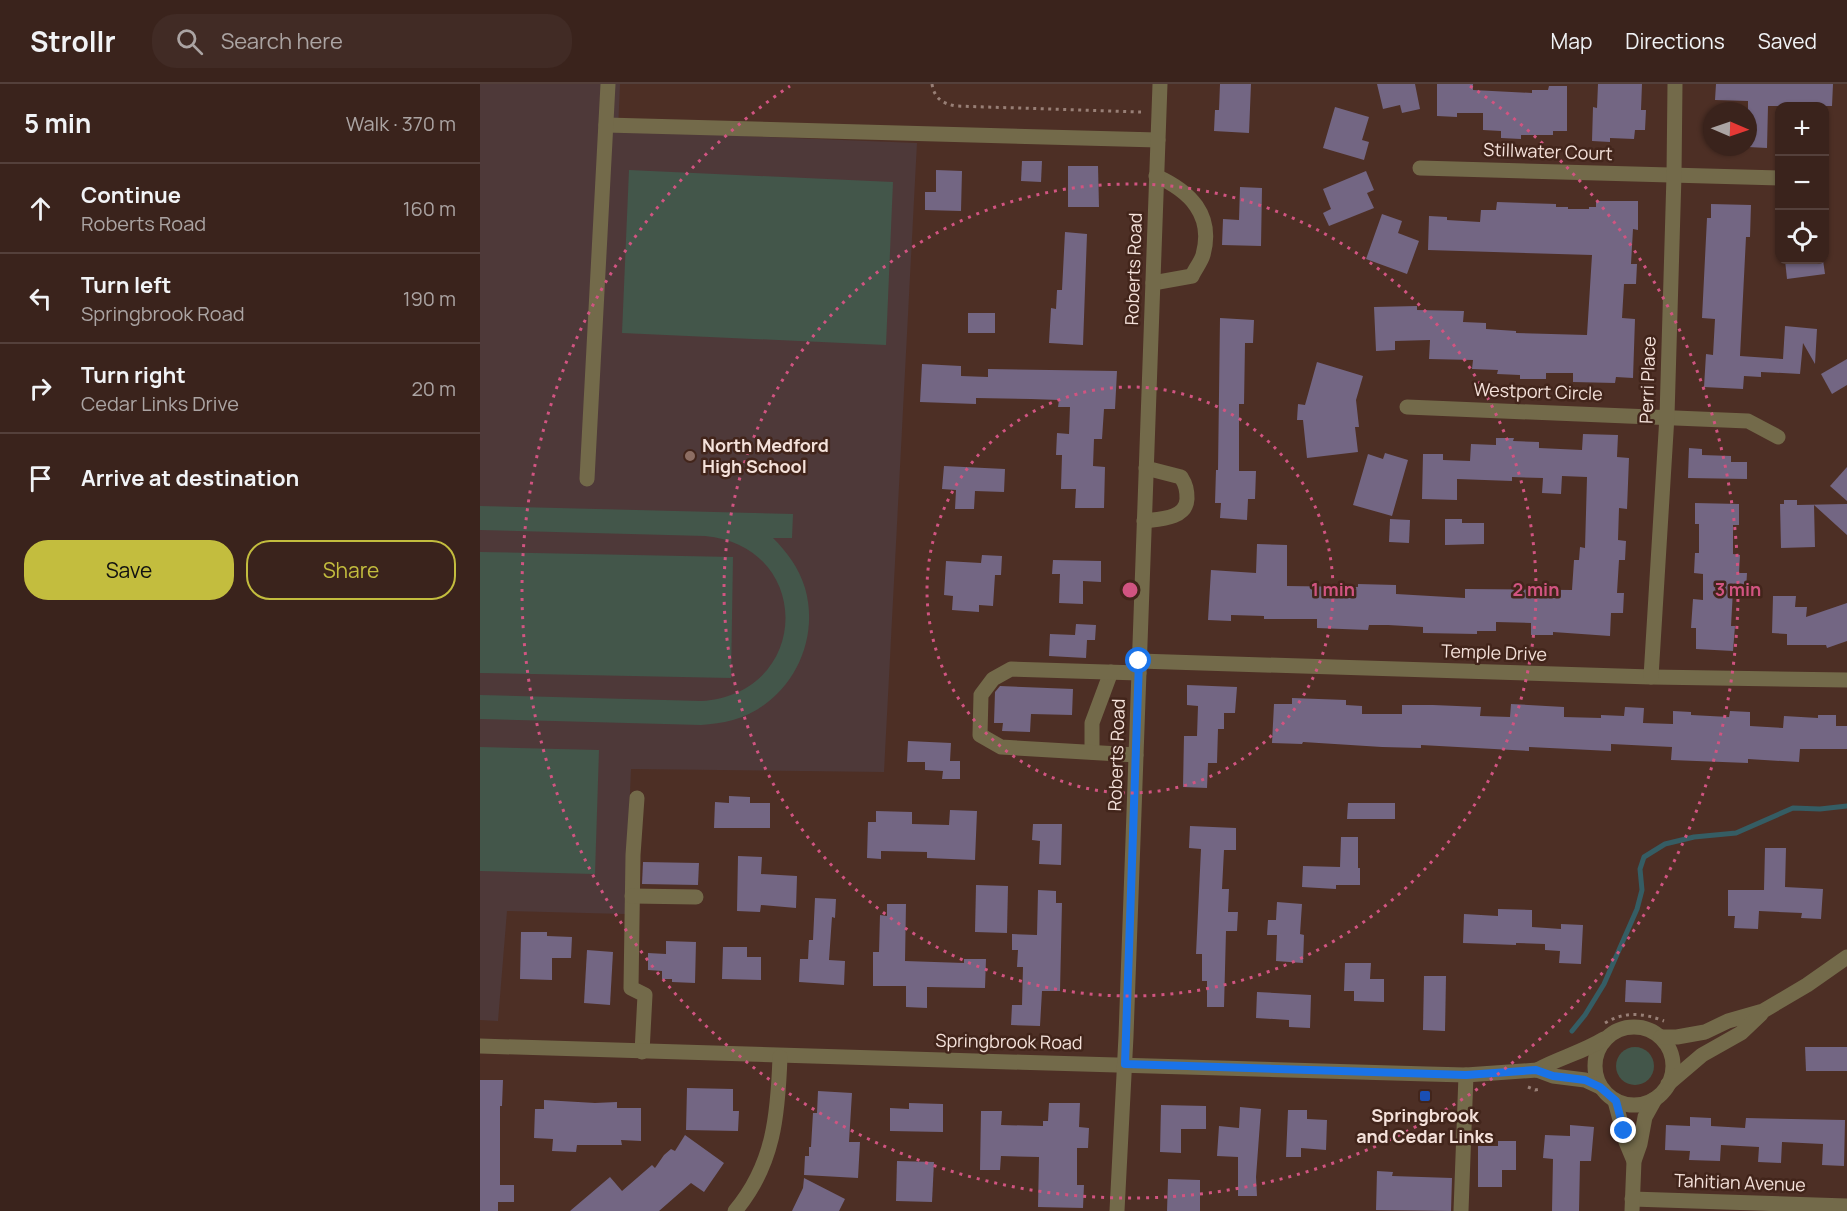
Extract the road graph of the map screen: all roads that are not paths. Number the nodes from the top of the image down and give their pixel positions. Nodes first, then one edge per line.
1 (608, 84) edge
2 (1160, 84) edge
3 (1675, 84) edge
4 (606, 125) junction
5 (1158, 140) junction
6 (1420, 168) dead end
7 (1674, 175) junction
8 (1156, 176) junction
9 (1775, 178) edge
10 (1153, 283) junction
11 (1407, 407) dead end
12 (1667, 416) junction
13 (1778, 437) dead end
14 (1146, 468) junction
15 (587, 479) dead end
16 (1144, 521) junction
17 (1139, 667) junction
18 (1111, 672) junction
19 (1651, 678) junction
20 (1847, 680) edge
21 (1092, 752) junction
22 (1136, 755) junction
23 (637, 798) dead end
24 (632, 896) junction
25 (696, 897) dead end
26 (1847, 957) edge
27 (1763, 1011) junction
28 (1602, 1034) junction
29 (1660, 1037) junction
30 (480, 1046) edge
31 (642, 1052) junction
32 (780, 1057) junction
33 (1125, 1064) junction
34 (1536, 1070) junction
35 (1466, 1075) junction
36 (1668, 1084) junction
37 (1600, 1087) junction
38 (1655, 1099) junction
39 (1616, 1101) junction
40 (1634, 1161) junction
41 (1632, 1205) edge
42 (1847, 1206) edge
43 (735, 1211) edge
44 (1117, 1211) edge
45 (1461, 1211) edge

1 - 4 street
2 - 5 street, Roberts Road
3 - 7 street, Perri Place
4 - 5 street
4 - 15 street
5 - 8 street, Roberts Road
6 - 7 street, Stillwater Court
7 - 9 street, Stillwater Court
7 - 12 street, Perri Place
8 - 10 street, Roberts Road
8 - 10 street
10 - 14 street, Roberts Road
11 - 12 street, Westport Circle
12 - 13 street, Westport Circle
12 - 19 street, Perri Place
14 - 16 street, Roberts Road
14 - 16 street
16 - 17 street, Roberts Road
17 - 18 street, Temple Drive
17 - 19 street, Temple Drive
17 - 22 street, Roberts Road
18 - 21 street
18 - 21 street, Temple Drive
19 - 20 street, Temple Drive
21 - 22 street
22 - 33 street, Roberts Road
23 - 24 street
24 - 25 street
24 - 31 street
26 - 27 street
27 - 29 street
27 - 36 street
28 - 29 street
28 - 34 street, Springbrook Road
28 - 37 street
29 - 36 street
30 - 31 street, Springbrook Road
31 - 32 street, Springbrook Road
32 - 33 street, Springbrook Road
32 - 43 street
33 - 35 street, Springbrook Road
33 - 44 street, Roberts Road
34 - 35 street, Springbrook Road
34 - 37 street, Springbrook Road
35 - 45 street
36 - 38 street
37 - 39 street
38 - 39 street
38 - 40 street
39 - 40 street
40 - 41 street
41 - 42 street, Tahitian Avenue

